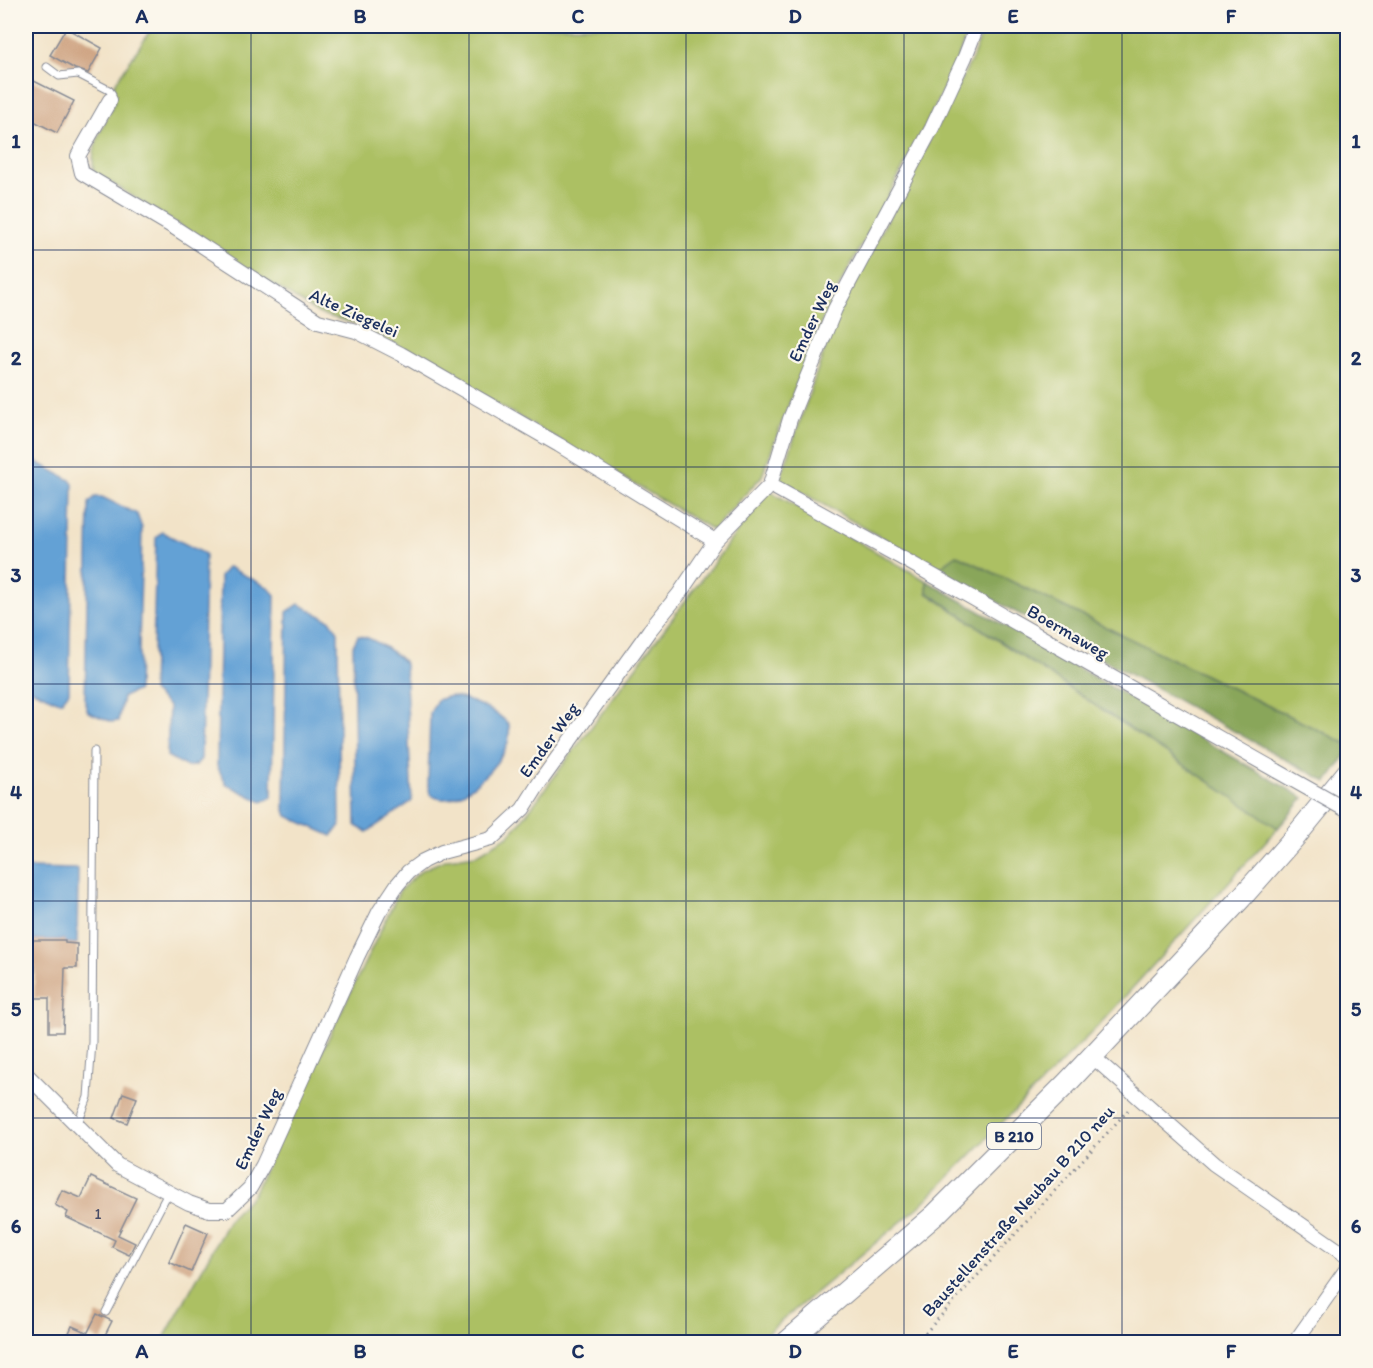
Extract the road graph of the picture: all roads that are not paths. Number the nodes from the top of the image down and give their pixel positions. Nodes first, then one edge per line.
1 (977, 26) edge
2 (47, 68) dead end
3 (110, 100) joint
4 (770, 485) junction
5 (715, 541) junction
6 (94, 751) dead end
7 (1347, 772) edge
8 (1347, 811) edge
9 (1092, 1056) junction
10 (26, 1074) edge
11 (77, 1126) junction
12 (168, 1192) junction
13 (1347, 1257) edge
14 (1347, 1268) edge
15 (106, 1312) dead end
16 (787, 1342) edge
17 (1294, 1342) edge

1 - 4 street, Emder Weg
2 - 3 lane
3 - 5 street, Alte Ziegelei
4 - 5 street, Emder Weg
4 - 8 street, Boermaweg, bridge
5 - 12 street, Emder Weg
6 - 11 lane
7 - 9 main road, B 210
9 - 13 street
9 - 16 main road, B 210
10 - 11 street, Emder Weg
11 - 12 street, Emder Weg
12 - 15 lane
14 - 17 street

